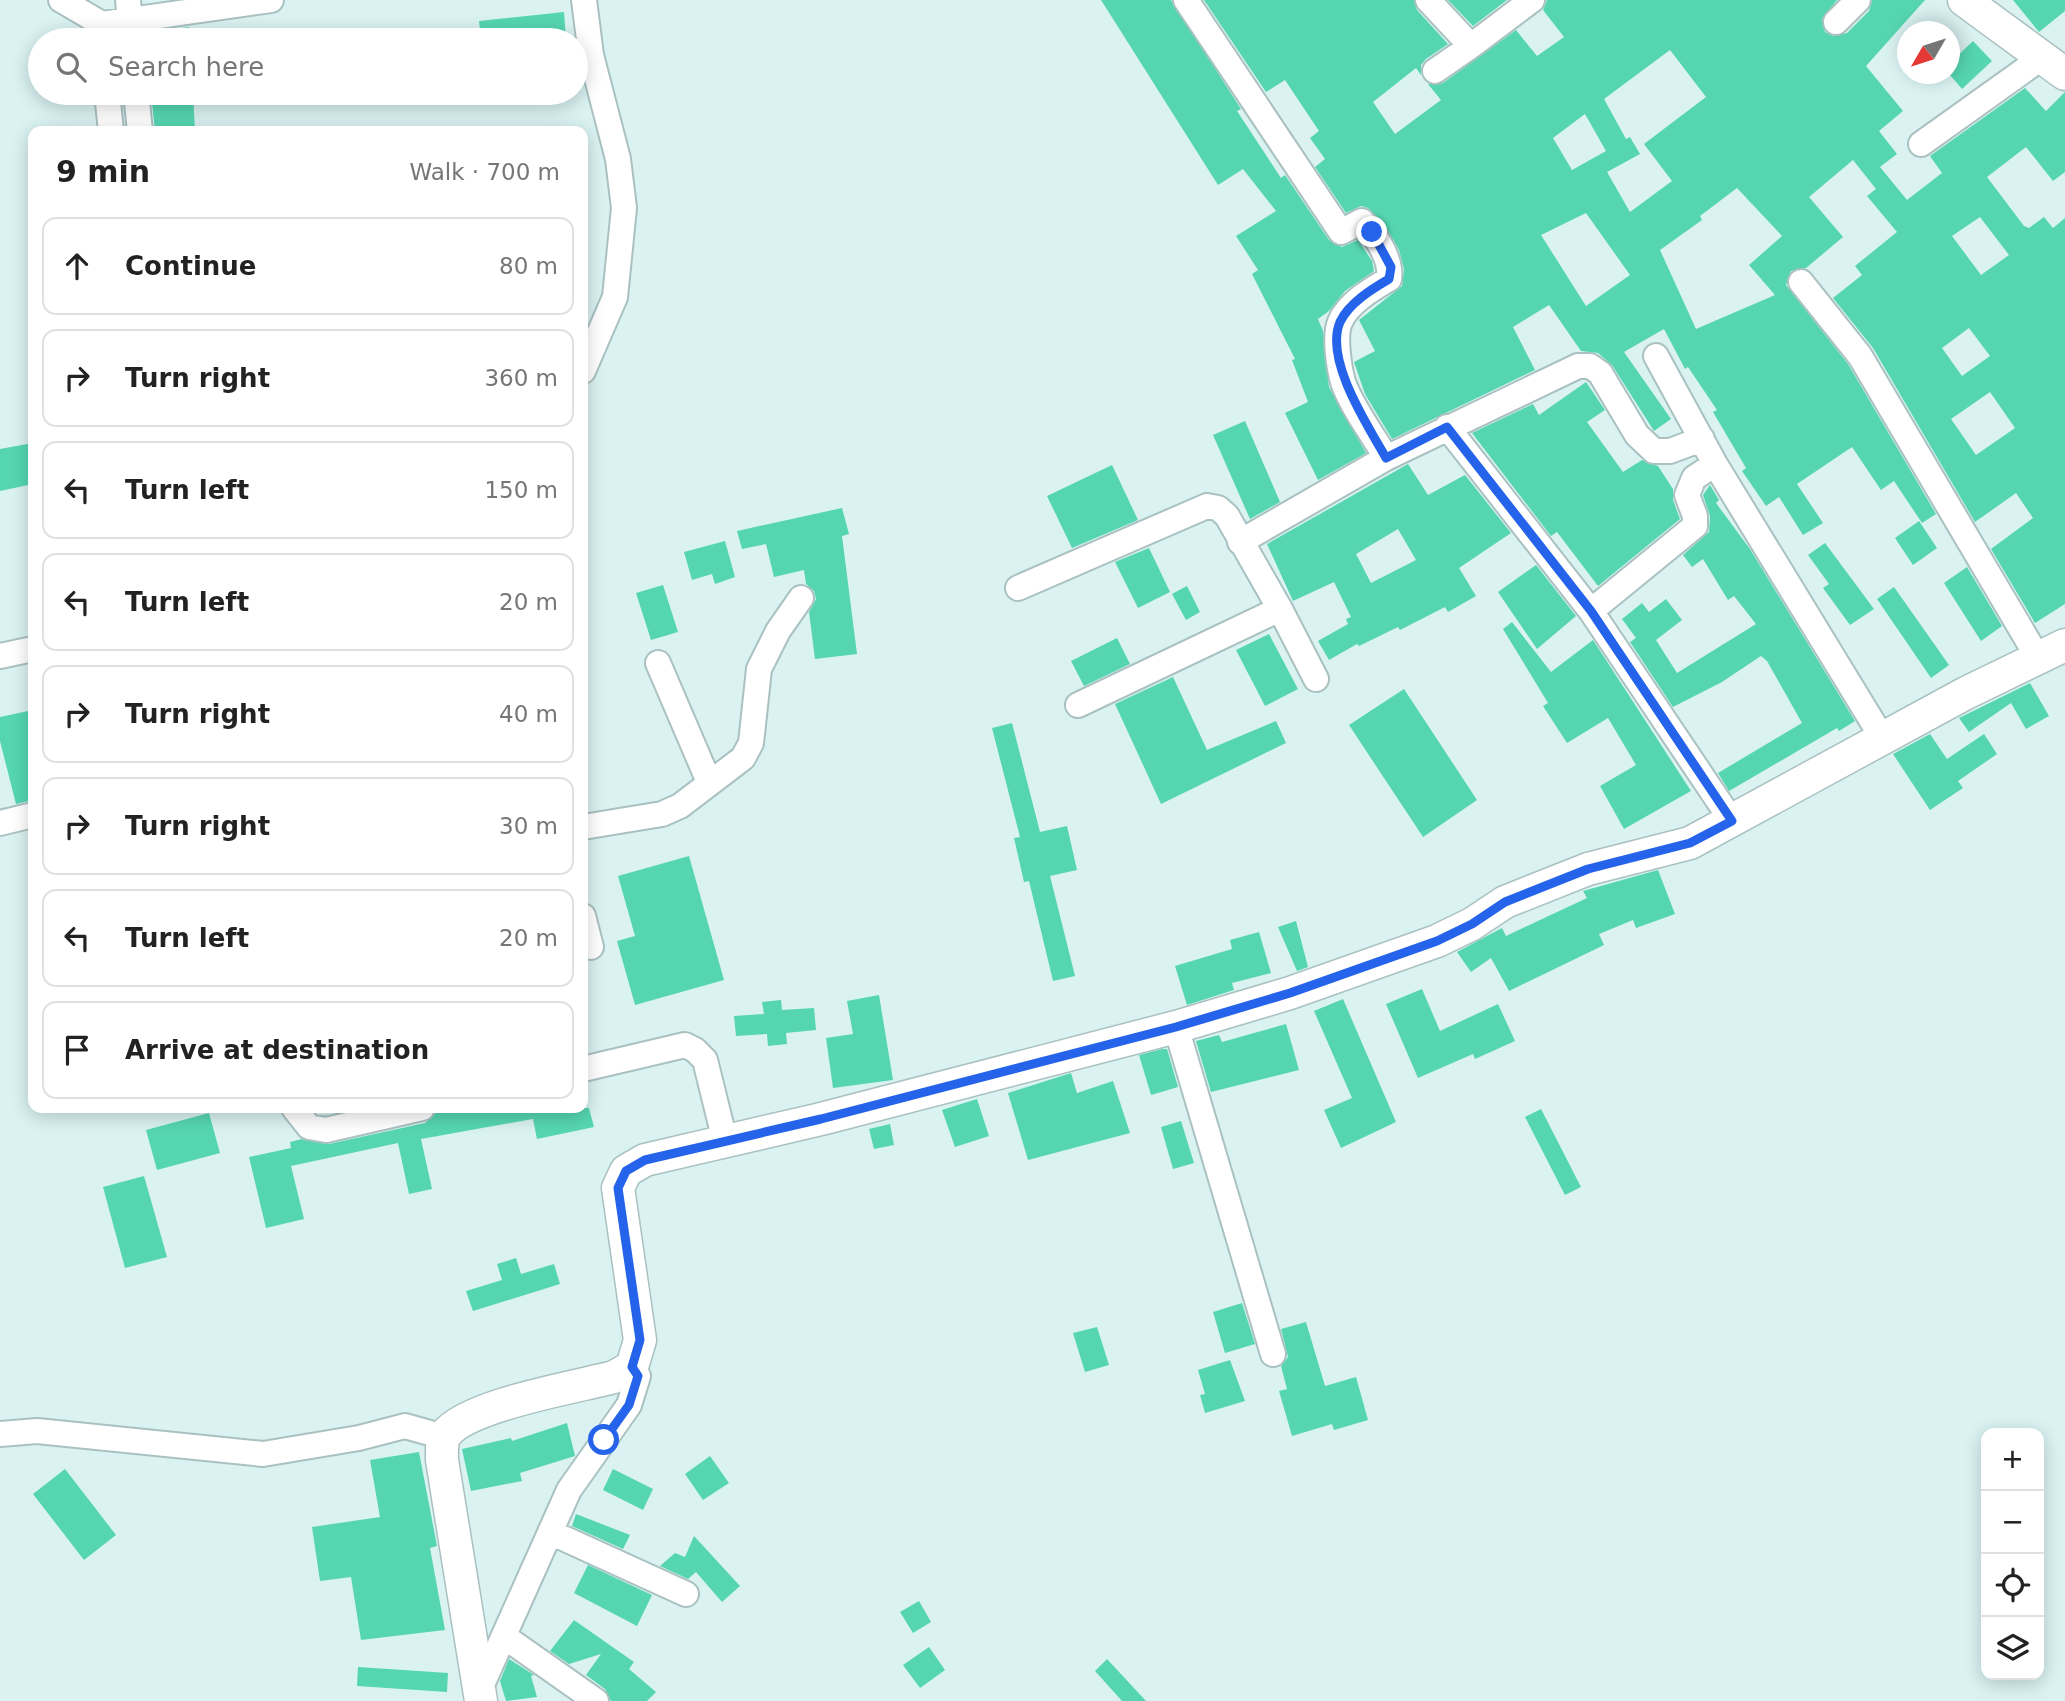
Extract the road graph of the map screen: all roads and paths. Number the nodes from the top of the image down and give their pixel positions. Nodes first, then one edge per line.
1 (61, 0) edge
2 (271, 0) edge
3 (584, 0) edge
4 (1186, 0) edge
5 (1428, 0) edge
6 (1532, 0) edge
7 (1858, 0) edge
8 (1964, 0) edge
9 (101, 21) edge
10 (130, 21) edge
11 (1836, 22) dead end
12 (588, 28) edge
13 (588, 31) edge
14 (1471, 46) junction
15 (2055, 65) edge
16 (1435, 71) dead end
17 (108, 105) edge
18 (137, 105) edge
19 (110, 126) edge
20 (139, 126) edge
21 (1921, 144) dead end
22 (1801, 282) dead end
23 (1656, 356) dead end
24 (588, 359) edge
25 (1447, 427) junction
26 (1702, 439) junction
27 (1386, 458) junction
28 (1715, 464) junction
29 (1240, 542) junction
30 (1018, 588) dead end
31 (801, 598) dead end
32 (1280, 609) junction
33 (1591, 611) junction
34 (28, 650) edge
35 (2052, 652) edge
36 (0, 656) edge
37 (658, 663) dead end
38 (1316, 679) dead end
39 (1078, 705) dead end
40 (1883, 739) junction
41 (709, 782) junction
42 (28, 816) edge
43 (1732, 821) junction
44 (0, 824) edge
45 (588, 826) edge
46 (588, 935) edge
47 (591, 947) dead end
48 (1176, 1027) junction
49 (588, 1068) edge
50 (298, 1113) edge
51 (400, 1113) edge
52 (725, 1141) junction
53 (1273, 1354) dead end
54 (632, 1367) junction
55 (0, 1434) edge
56 (443, 1437) junction
57 (550, 1532) junction
58 (686, 1594) dead end
59 (505, 1637) junction
60 (480, 1695) edge
61 (596, 1701) edge

1 - 9 street
2 - 10 street
3 - 12 street
4 - 27 street
5 - 14 street
6 - 14 street
7 - 11 street
8 - 15 street
9 - 10 street
13 - 24 street
14 - 16 street
15 - 21 street
17 - 19 street
18 - 20 street
22 - 35 street
23 - 26 street
25 - 26 street
25 - 27 street
25 - 33 street
26 - 28 street
27 - 29 street
28 - 33 street
28 - 40 street
29 - 30 street
29 - 32 street
31 - 41 street
32 - 38 street
32 - 39 street
33 - 43 street
34 - 36 street
35 - 40 street
37 - 41 street
40 - 43 street
41 - 45 street
42 - 44 street
43 - 48 street
46 - 47 street
48 - 52 street
48 - 53 street
49 - 52 street
50 - 51 street
52 - 54 street
54 - 56 street
54 - 57 street
55 - 56 street
56 - 60 street
57 - 58 street
57 - 59 street
59 - 60 street
59 - 61 street

